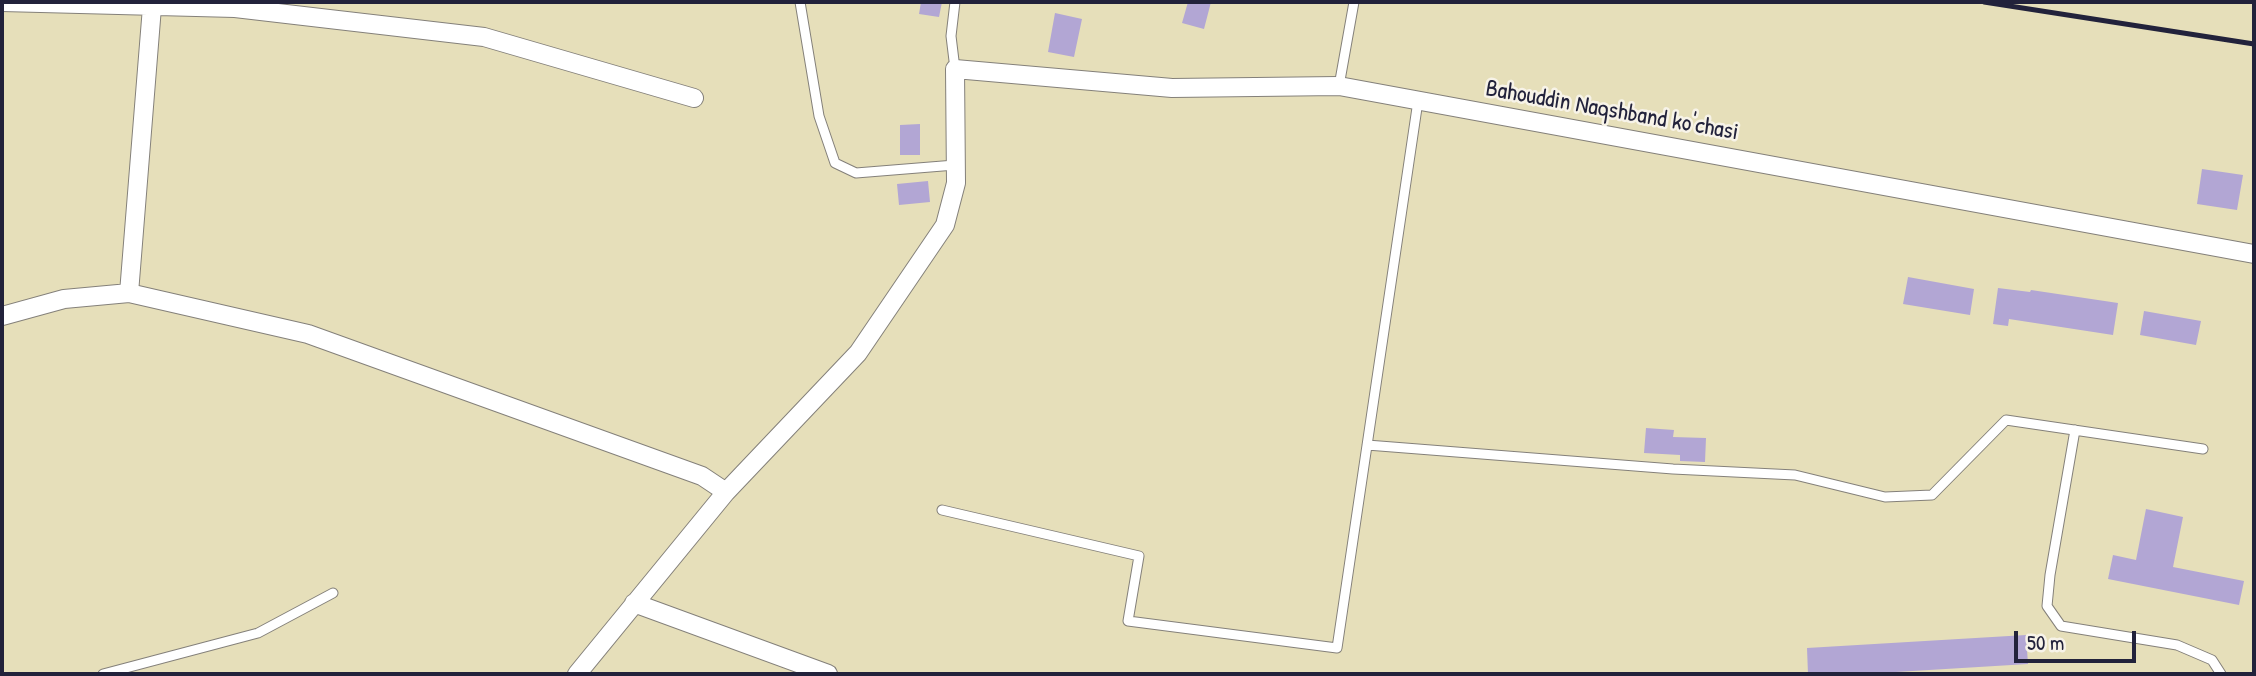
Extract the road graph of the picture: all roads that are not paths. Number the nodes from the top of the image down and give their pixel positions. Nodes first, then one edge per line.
1 (2, 2) edge
2 (800, 2) edge
3 (955, 2) edge
4 (1354, 2) edge
5 (152, 7) junction
6 (955, 69) junction
7 (1339, 86) junction
8 (694, 98) dead end
9 (1418, 101) junction
10 (955, 165) junction
11 (2254, 254) edge
12 (129, 293) junction
13 (2, 316) edge
14 (2075, 430) junction
15 (1367, 444) junction
16 (2203, 449) dead end
17 (726, 492) junction
18 (942, 510) dead end
19 (333, 593) dead end
20 (634, 603) junction
21 (103, 674) edge
22 (577, 674) edge
23 (828, 674) edge
24 (2221, 674) edge

1 - 5 street
2 - 10 lane
3 - 6 lane
4 - 7 lane
5 - 8 street
5 - 12 street
6 - 7 street, Bahouddin Naqshband ko'chasi
6 - 10 street
7 - 9 street, Bahouddin Naqshband ko'chasi
9 - 11 street, Bahouddin Naqshband ko'chasi
9 - 15 lane
10 - 17 street
12 - 13 street
12 - 17 street
14 - 15 lane
14 - 16 lane
14 - 24 lane
15 - 18 lane
17 - 20 street
19 - 21 lane
20 - 22 street
20 - 23 street

